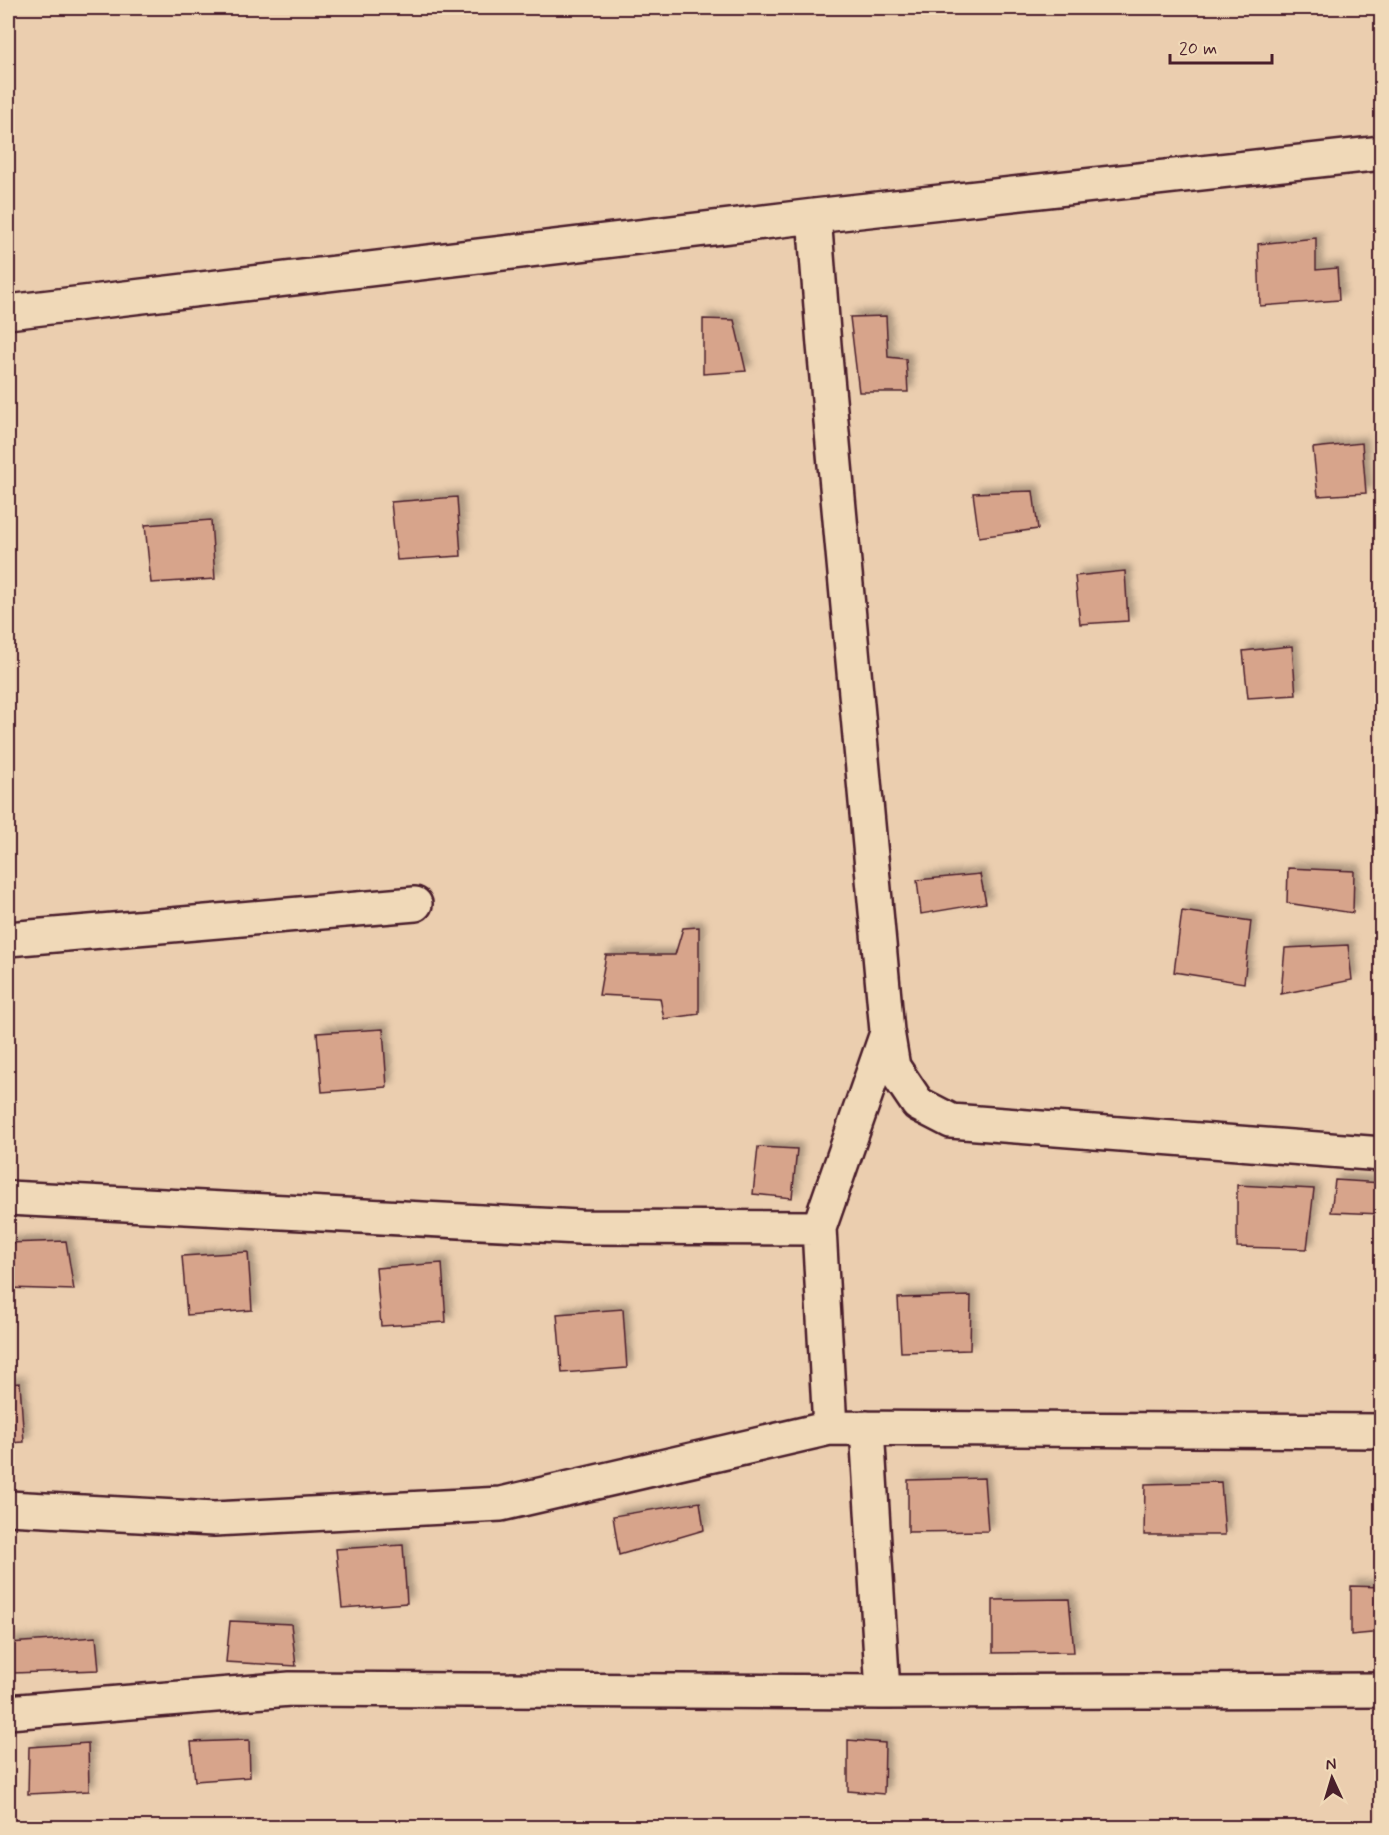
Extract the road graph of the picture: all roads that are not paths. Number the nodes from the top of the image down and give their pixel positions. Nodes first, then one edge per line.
1 (1382, 153) edge
2 (814, 216) junction
3 (8, 312) edge
4 (415, 904) dead end
5 (8, 939) edge
6 (887, 1031) junction
7 (1382, 1154) edge
8 (8, 1198) edge
9 (819, 1228) junction
10 (830, 1428) junction
11 (867, 1428) junction
12 (1382, 1431) edge
13 (8, 1508) edge
14 (1382, 1689) edge
15 (883, 1692) junction
16 (8, 1712) edge

1 - 2 street
2 - 3 street
2 - 6 street
4 - 5 street
6 - 7 street
6 - 9 street
8 - 9 street
9 - 10 street
10 - 11 street
10 - 13 street
11 - 12 street
11 - 15 street
14 - 15 street
15 - 16 street

